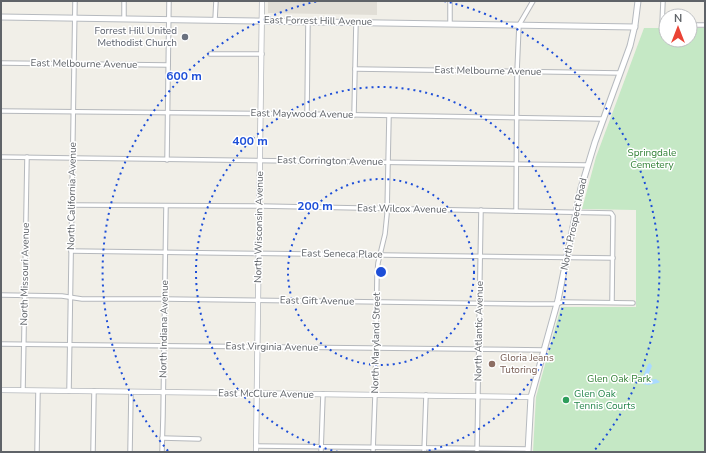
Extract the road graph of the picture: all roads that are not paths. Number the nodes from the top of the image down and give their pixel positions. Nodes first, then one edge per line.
1 (75, 1) edge
2 (124, 1) edge
3 (169, 1) edge
4 (216, 1) edge
5 (262, 1) edge
6 (450, 1) edge
7 (533, 1) edge
8 (638, 1) edge
9 (1, 17) edge
10 (75, 18) junction
11 (124, 19) junction
12 (169, 20) junction
13 (215, 20) junction
14 (262, 20) junction
15 (308, 21) junction
16 (356, 22) junction
17 (450, 24) junction
18 (519, 25) junction
19 (635, 27) junction
20 (210, 54) dead end
21 (262, 54) junction
22 (1, 63) edge
23 (74, 64) junction
24 (168, 65) junction
25 (355, 69) junction
26 (517, 72) junction
27 (620, 74) junction
28 (1, 111) edge
29 (74, 111) junction
30 (167, 112) junction
31 (261, 113) junction
32 (307, 114) junction
33 (354, 115) junction
34 (388, 116) junction
35 (516, 118) junction
36 (604, 119) junction
37 (1, 157) edge
38 (27, 157) junction
39 (72, 158) junction
40 (167, 160) junction
41 (260, 160) junction
42 (388, 162) junction
43 (516, 164) junction
44 (587, 165) junction
45 (72, 205) junction
46 (166, 206) junction
47 (260, 206) junction
48 (388, 209) junction
49 (481, 210) junction
50 (516, 211) junction
51 (576, 212) junction
52 (72, 252) junction
53 (165, 253) junction
54 (259, 253) junction
55 (380, 255) junction
56 (481, 256) junction
57 (567, 257) junction
58 (612, 258) junction
59 (1, 295) edge
60 (24, 295) junction
61 (70, 297) junction
62 (164, 299) junction
63 (258, 300) junction
64 (376, 302) junction
65 (612, 302) junction
66 (480, 303) junction
67 (633, 303) dead end
68 (557, 304) junction
69 (1, 344) edge
70 (24, 344) junction
71 (70, 345) junction
72 (163, 346) junction
73 (257, 347) junction
74 (375, 348) junction
75 (479, 350) junction
76 (544, 350) junction
77 (1, 390) edge
78 (23, 390) junction
79 (38, 391) junction
80 (69, 391) junction
81 (94, 391) junction
82 (131, 392) junction
83 (163, 392) junction
84 (257, 393) junction
85 (323, 394) junction
86 (375, 395) junction
87 (426, 395) junction
88 (478, 396) junction
89 (530, 397) junction
90 (162, 438) junction
91 (199, 439) dead end
92 (256, 446) junction
93 (322, 446) junction
94 (373, 447) junction
95 (424, 450) edge
96 (477, 450) edge
97 (528, 451) edge
98 (37, 452) edge
99 (93, 452) edge
100 (130, 452) edge
101 (162, 452) edge
102 (256, 452) edge
103 (321, 452) edge
104 (373, 452) edge

1 - 10 street, North California Avenue
2 - 11 street
3 - 12 street
4 - 13 street
5 - 14 street, North Wisconsin Avenue
6 - 17 street
7 - 18 street
8 - 19 main road, North Prospect Road
9 - 10 main road, East Forrest Hill Avenue
10 - 11 main road, East Forrest Hill Avenue
10 - 23 street, North California Avenue
11 - 12 main road, East Forrest Hill Avenue
12 - 13 main road, East Forrest Hill Avenue
12 - 24 street
13 - 14 main road, East Forrest Hill Avenue
14 - 15 main road, East Forrest Hill Avenue
14 - 21 street, North Wisconsin Avenue
15 - 16 main road, East Forrest Hill Avenue
15 - 32 street
16 - 17 main road, East Forrest Hill Avenue
16 - 25 street
17 - 18 main road, East Forrest Hill Avenue
18 - 19 main road, East Forrest Hill Avenue
18 - 26 street
19 - 27 main road, North Prospect Road
20 - 21 street
21 - 31 street, North Wisconsin Avenue
22 - 23 street, East Melbourne Avenue
23 - 24 street, East Melbourne Avenue
23 - 29 street, North California Avenue
24 - 30 street
25 - 26 street, East Melbourne Avenue
25 - 33 street
26 - 27 street, East Melbourne Avenue
26 - 35 street
27 - 36 main road, North Prospect Road
28 - 29 street, East Maywood Avenue
29 - 30 street, East Maywood Avenue
29 - 39 street, North California Avenue
30 - 31 street, East Maywood Avenue
30 - 40 street
31 - 32 street, East Maywood Avenue
31 - 41 street, North Wisconsin Avenue
32 - 33 street, East Maywood Avenue
33 - 34 street, East Maywood Avenue
34 - 35 street, East Maywood Avenue
34 - 42 street, North Maryland Street
35 - 36 street, East Maywood Avenue
35 - 43 street
36 - 44 main road, North Prospect Road
37 - 38 street, East Corrington Avenue
38 - 39 street, East Corrington Avenue
38 - 60 street, North Missouri Avenue
39 - 40 street, East Corrington Avenue
39 - 45 street, North California Avenue
40 - 41 street, East Corrington Avenue
41 - 42 street, East Corrington Avenue
41 - 47 street, North Wisconsin Avenue
42 - 43 street, East Corrington Avenue
42 - 48 street, North Maryland Street
43 - 44 street, East Corrington Avenue
43 - 50 street
44 - 51 main road, North Prospect Road
45 - 46 street, East Wilcox Avenue
45 - 52 street, North California Avenue
46 - 47 street, East Wilcox Avenue
46 - 53 street, North Indiana Avenue
47 - 48 street, East Wilcox Avenue
47 - 54 street, North Wisconsin Avenue
48 - 49 street, East Wilcox Avenue
48 - 55 street, North Maryland Street
49 - 50 street, East Wilcox Avenue
49 - 56 street, North Atlantic Avenue
50 - 51 street, East Wilcox Avenue
51 - 57 main road, North Prospect Road
51 - 58 street, East Wilcox Avenue
52 - 53 street, East Seneca Place
52 - 61 street, North California Avenue
53 - 54 street, East Seneca Place
53 - 62 street, North Indiana Avenue
54 - 55 street, East Seneca Place
54 - 63 street, North Wisconsin Avenue
55 - 56 street, East Seneca Place
55 - 64 street, North Maryland Street
56 - 57 street, East Seneca Place
56 - 66 street, North Atlantic Avenue
57 - 58 street, East Seneca Place
57 - 68 main road, North Prospect Road
58 - 65 street
59 - 60 street, East Gift Avenue
60 - 61 street, East Gift Avenue
60 - 70 street, North Missouri Avenue
61 - 62 street, East Gift Avenue
61 - 71 street, North California Avenue
62 - 63 street, East Gift Avenue
62 - 72 street, North Indiana Avenue
63 - 64 street, East Gift Avenue
63 - 73 street, North Wisconsin Avenue
64 - 66 street, East Gift Avenue
64 - 74 street, North Maryland Street
65 - 67 street, East Gift Avenue
65 - 68 street, East Gift Avenue
66 - 68 street, East Gift Avenue
66 - 75 street, North Atlantic Avenue
68 - 76 main road, North Prospect Road
69 - 70 street, East Virginia Avenue
70 - 71 street, East Virginia Avenue
70 - 78 street, North Missouri Avenue
71 - 72 street, East Virginia Avenue
71 - 80 street, North California Avenue
72 - 73 street, East Virginia Avenue
72 - 83 street, North Indiana Avenue
73 - 74 street, East Virginia Avenue
73 - 84 street, North Wisconsin Avenue
74 - 75 street, East Virginia Avenue
74 - 86 street, North Maryland Street
75 - 76 street, East Virginia Avenue
75 - 88 street, North Atlantic Avenue
76 - 89 main road, North Prospect Road
77 - 78 street, East McClure Avenue
78 - 79 street, East McClure Avenue
79 - 80 street, East McClure Avenue
79 - 98 street
80 - 81 street, East McClure Avenue
81 - 82 street, East McClure Avenue
81 - 99 street
82 - 83 street, East McClure Avenue
82 - 100 street
83 - 84 street, East McClure Avenue
83 - 90 street, North Indiana Avenue
84 - 85 street, East McClure Avenue
84 - 92 street, North Wisconsin Avenue
85 - 86 street, East McClure Avenue
85 - 93 street
86 - 87 street, East McClure Avenue
86 - 94 street, North Maryland Street
87 - 88 street, East McClure Avenue
87 - 95 street
88 - 89 street, East McClure Avenue
88 - 96 street, North Atlantic Avenue
89 - 97 main road, North Prospect Road
90 - 91 street
90 - 101 street, North Indiana Avenue
92 - 93 street
92 - 102 street, North Wisconsin Avenue
93 - 94 street
93 - 103 street
94 - 95 street
94 - 104 street, North Maryland Street
95 - 96 street
96 - 97 street

